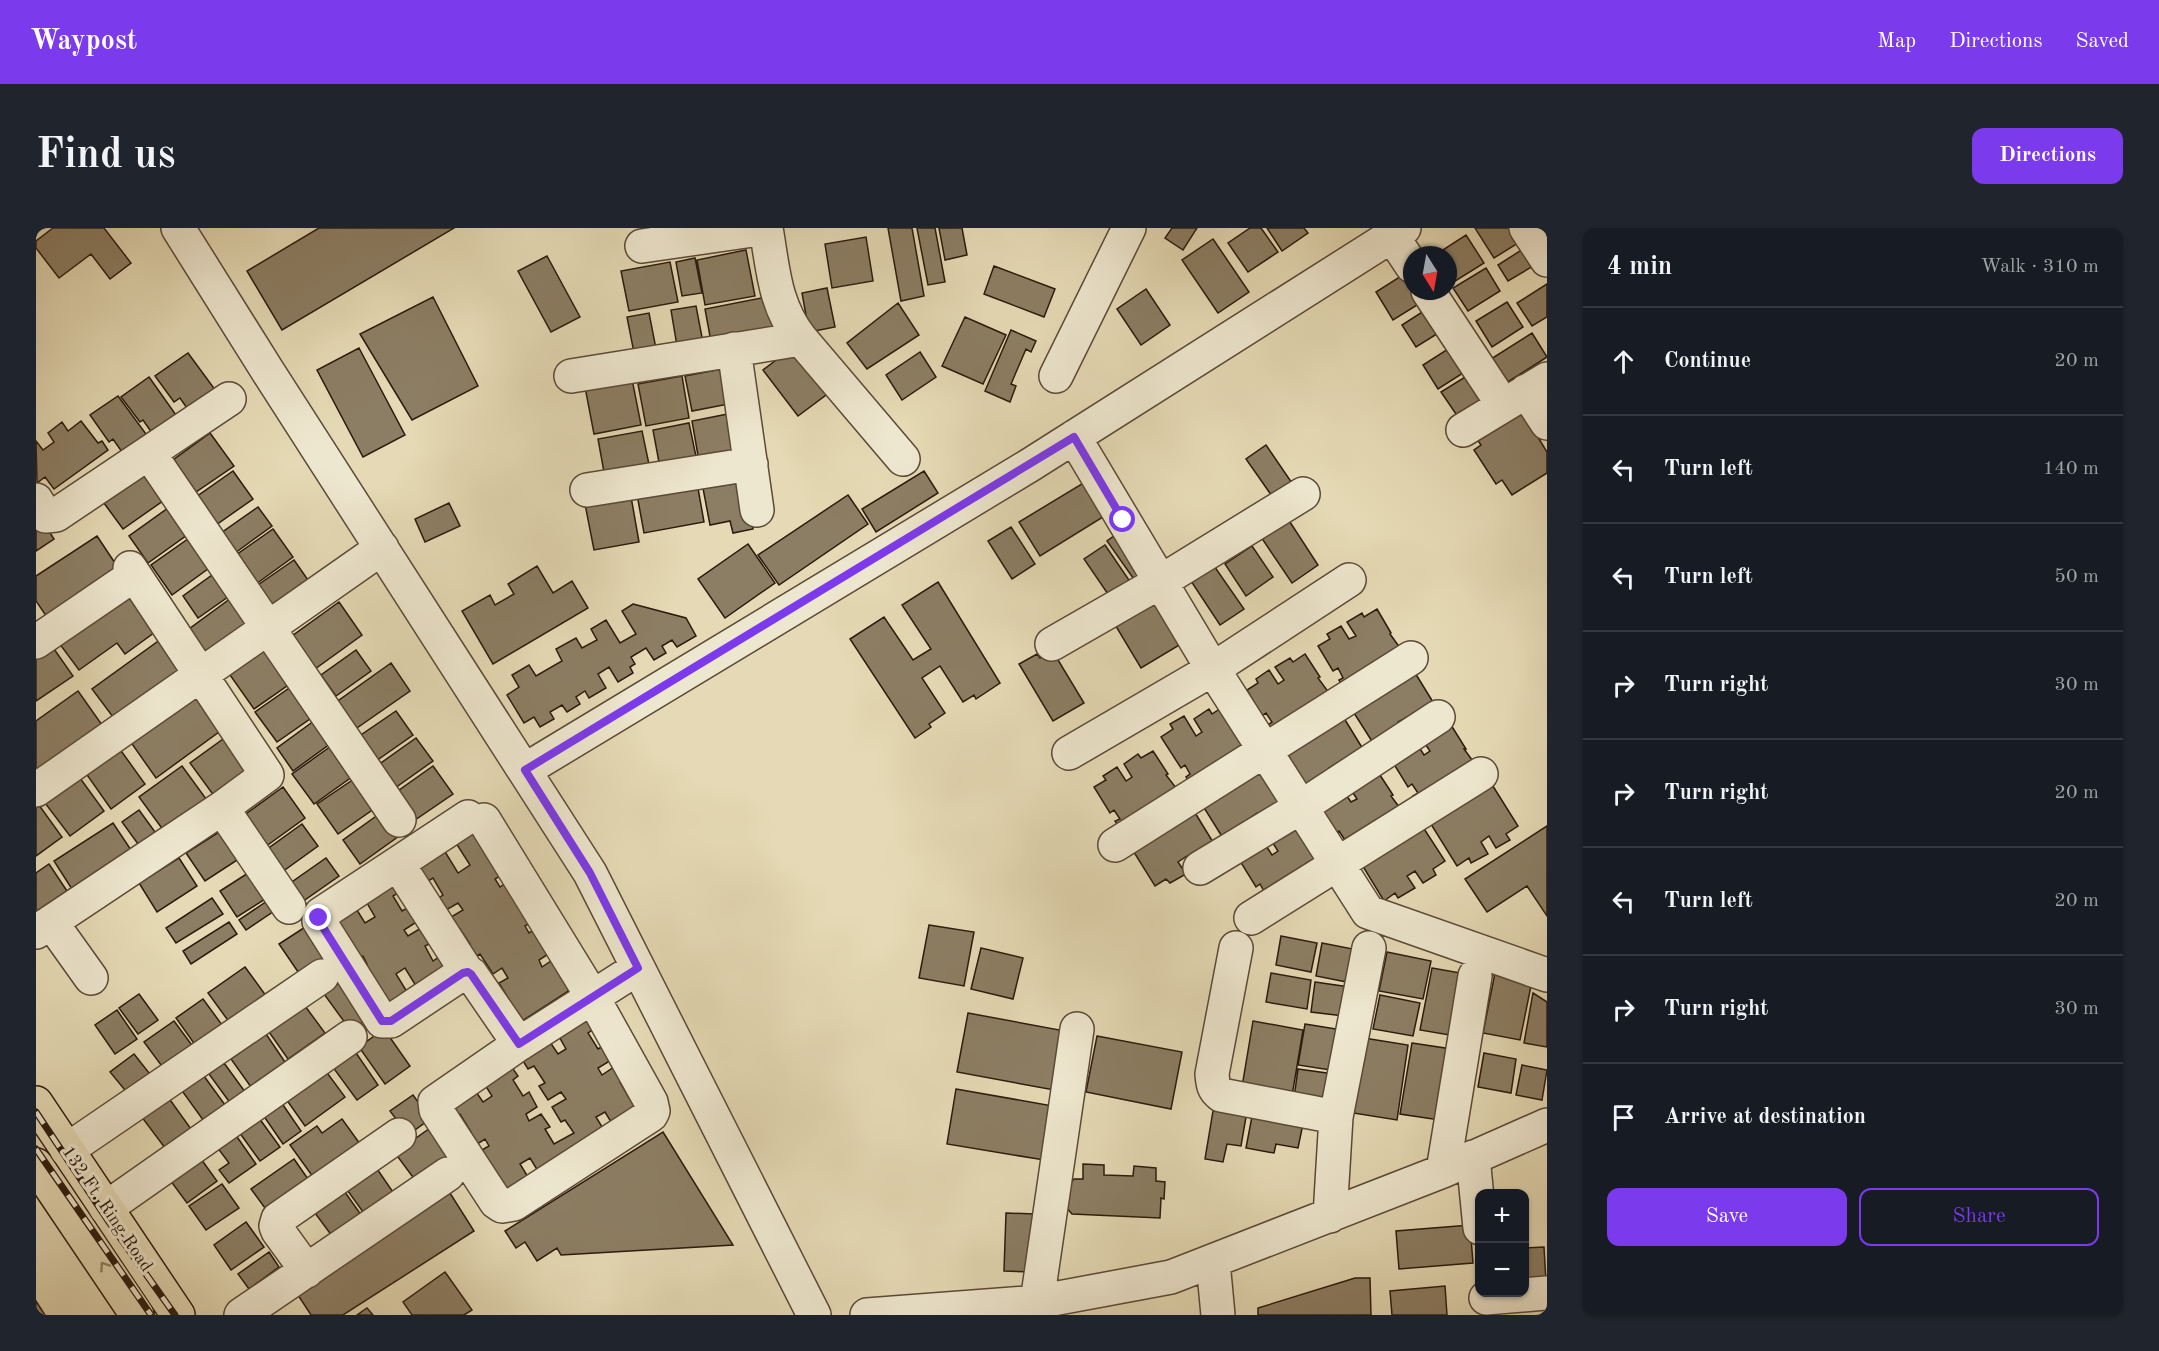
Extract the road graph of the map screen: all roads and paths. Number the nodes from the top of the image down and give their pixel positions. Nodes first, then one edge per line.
1 (178, 228) edge
2 (1130, 228) edge
3 (1526, 228) edge
4 (752, 229) edge
5 (1398, 232) edge
6 (642, 246) dead end
7 (1404, 246) edge
8 (1547, 260) edge
9 (1437, 300) edge
10 (801, 339) junction
11 (734, 349) junction
12 (571, 376) dead end
13 (1056, 376) dead end
14 (1526, 392) edge
15 (229, 399) dead end
16 (1547, 423) edge
17 (1463, 430) dead end
18 (1074, 437) junction
19 (149, 453) junction
20 (903, 459) dead end
21 (751, 464) junction
22 (587, 490) dead end
23 (1303, 494) dead end
24 (36, 500) edge
25 (757, 510) dead end
26 (382, 548) junction
27 (1349, 580) dead end
28 (1160, 582) junction
29 (267, 628) junction
30 (36, 642) edge
31 (1052, 644) dead end
32 (1411, 658) dead end
33 (1214, 669) junction
34 (200, 674) junction
35 (1438, 717) dead end
36 (1264, 751) junction
37 (1069, 753) dead end
38 (525, 770) junction
39 (1481, 774) dead end
40 (36, 790) edge
41 (1301, 807) junction
42 (222, 808) junction
43 (399, 820) dead end
44 (1115, 844) dead end
45 (398, 864) junction
46 (1336, 864) junction
47 (1200, 868) dead end
48 (289, 907) dead end
49 (1251, 918) dead end
50 (44, 927) edge
51 (1236, 948) dead end
52 (1369, 948) dead end
53 (638, 968) junction
54 (468, 972) junction
55 (1547, 975) edge
56 (322, 976) dead end
57 (1475, 976) dead end
58 (91, 978) dead end
59 (592, 996) junction
60 (1077, 1029) dead end
61 (350, 1037) dead end
62 (519, 1044) junction
63 (36, 1103) edge
64 (1336, 1117) junction
65 (1547, 1125) edge
66 (399, 1135) dead end
67 (67, 1150) junction
68 (1473, 1157) junction
69 (36, 1165) edge
70 (1443, 1171) junction
71 (448, 1174) dead end
72 (1476, 1189) edge
73 (106, 1208) junction
74 (1330, 1216) junction
75 (1213, 1262) junction
76 (307, 1270) junction
77 (1547, 1293) edge
78 (1487, 1302) edge
79 (1025, 1307) edge
80 (137, 1315) edge
81 (178, 1315) edge
82 (241, 1315) edge
83 (814, 1315) edge
84 (867, 1315) edge
85 (1218, 1315) edge

1 - 26 street
2 - 13 street
3 - 8 street
4 - 6 street
4 - 10 street
5 - 7 street
5 - 18 street
9 - 14 street
10 - 11 street
10 - 20 street
11 - 12 street
11 - 21 street
14 - 16 street
14 - 17 street
15 - 19 street
18 - 28 street
18 - 38 street
19 - 24 street
19 - 29 street
21 - 22 street
21 - 25 street
23 - 28 street
26 - 29 street
26 - 38 street
27 - 33 street
28 - 31 street
28 - 33 street
29 - 34 street
29 - 43 street
30 - 34 street
32 - 36 street
33 - 36 street
33 - 37 street
34 - 40 street
34 - 42 street
35 - 41 street
36 - 41 street
36 - 44 street
38 - 53 street
39 - 46 street
41 - 46 street
41 - 47 street
42 - 48 street
42 - 50 street
45 - 54 street
45 - 54 street
45 - 59 street
46 - 49 street
46 - 55 street
50 - 58 street
51 - 64 street
52 - 64 street
53 - 59 street
53 - 83 street
54 - 62 street
56 - 67 street
57 - 70 street
59 - 62 street
59 - 62 street
60 - 79 street
61 - 73 street
63 - 67 main road, 132 Ft. Ring Road
64 - 74 street
65 - 68 street
66 - 76 street
67 - 73 main road, 132 Ft. Ring Road
68 - 70 street
68 - 72 street
80 -> 69 main road, 132 Ft. Ring Road
70 - 74 street
71 - 76 street
73 - 81 main road, 132 Ft. Ring Road
74 - 75 street
75 - 79 street
75 - 85 street
76 - 82 street
77 - 78 street
79 - 84 street

